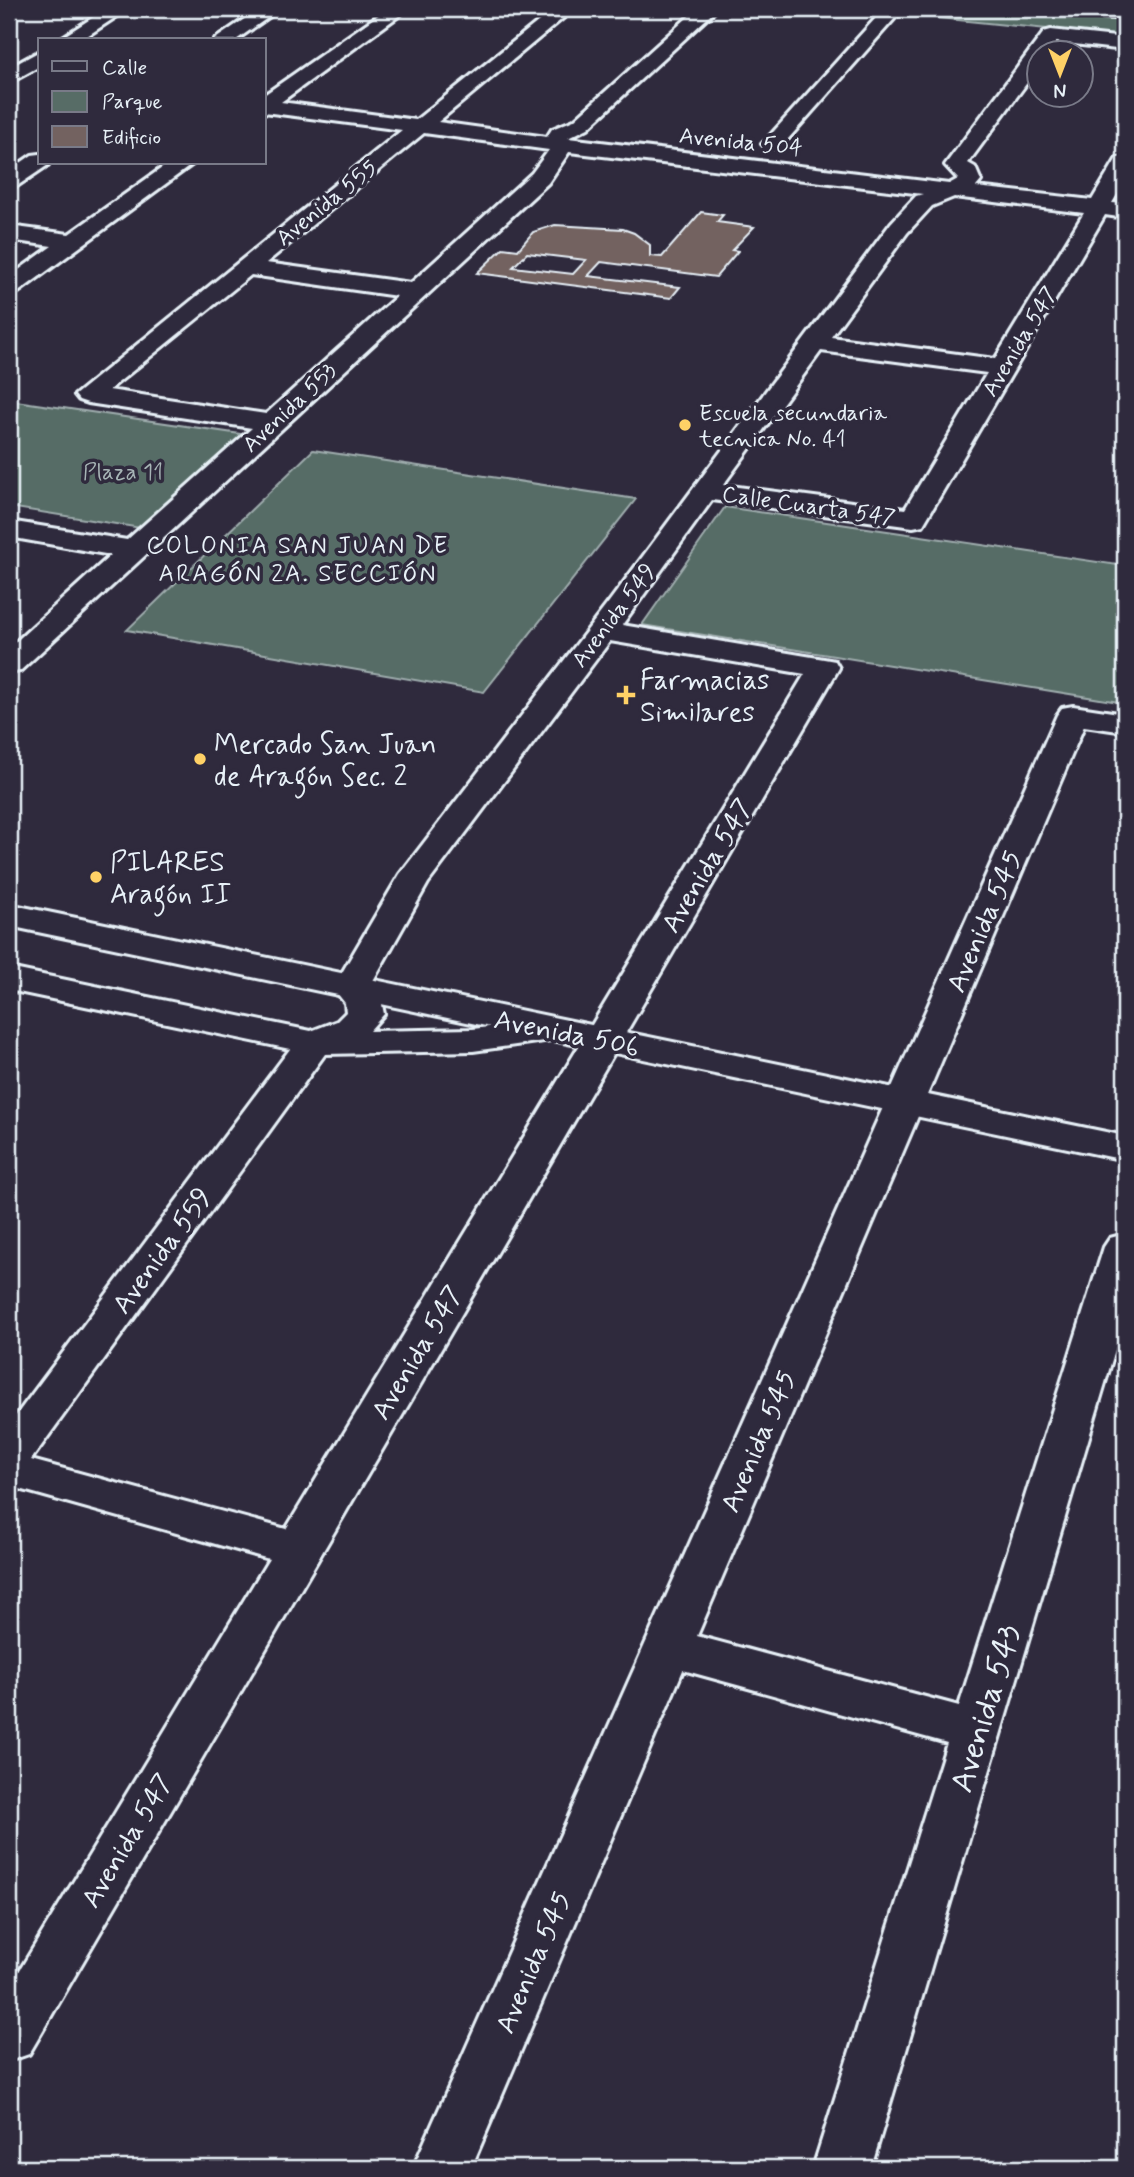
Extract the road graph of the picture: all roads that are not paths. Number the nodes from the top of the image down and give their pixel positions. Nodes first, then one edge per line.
1 (119, 9) edge
2 (271, 9) edge
3 (399, 9) edge
4 (565, 9) edge
5 (708, 9) edge
6 (894, 9) edge
7 (1079, 9) edge
8 (1125, 13) edge
9 (71, 38) edge
10 (226, 38) edge
11 (1125, 44) edge
12 (38, 58) edge
13 (10, 76) edge
14 (38, 79) edge
15 (266, 104) edge
16 (266, 105) edge
17 (425, 122) junction
18 (581, 124) junction
19 (608, 127) dead end
20 (746, 141) dead end
21 (773, 144) junction
22 (563, 145) junction
23 (799, 147) dead end
24 (38, 161) edge
25 (930, 162) dead end
26 (1125, 163) edge
27 (182, 164) edge
28 (954, 178) junction
29 (9, 181) edge
30 (1113, 205) edge
31 (9, 233) edge
32 (73, 242) junction
33 (245, 267) junction
34 (9, 288) edge
35 (416, 291) junction
36 (813, 342) junction
37 (1003, 368) junction
38 (272, 423) junction
39 (705, 491) junction
40 (913, 520) joint
41 (9, 529) edge
42 (133, 550) junction
43 (601, 630) junction
44 (9, 664) edge
45 (1125, 723) edge
46 (9, 915) edge
47 (10, 980) edge
48 (351, 988) junction
49 (552, 1030) junction
50 (603, 1039) junction
51 (314, 1043) junction
52 (904, 1103) junction
53 (1125, 1148) edge
54 (1125, 1247) edge
55 (9, 1457) edge
56 (9, 1470) edge
57 (299, 1550) junction
58 (668, 1647) junction
59 (976, 1731) junction
60 (9, 2037) edge
61 (442, 2168) edge
62 (842, 2168) edge

1 - 9 street
2 - 10 street
3 - 15 street
4 - 17 street, Avenida 555
5 - 18 street
6 - 21 street
7 - 8 street
11 - 28 street
12 - 13 street
13 - 14 street
16 - 17 street, Avenida 504
17 - 18 street, Avenida 504
17 - 22 street, Avenida 504
17 - 33 street, Avenida 555
18 - 19 street, Avenida 504
18 - 22 street, Avenida 553
20 - 21 street, Avenida 504
21 - 23 street, Avenida 504
22 - 28 street, Avenida 504
22 - 35 street, Avenida 553
24 - 29 street
25 - 28 street, Avenida 504
26 - 30 street, Avenida 547
27 - 32 street
28 - 30 street, Avenida 504
28 - 36 street, Avenida 549
30 - 37 street, Avenida 547
31 - 32 street
32 - 34 street
33 - 35 street
33 - 38 street, Avenida 555
35 - 38 street, Avenida 553
36 - 37 street
36 - 39 street, Avenida 549
37 - 40 street, Avenida 547
38 - 42 street, Avenida 553
39 - 40 street, Calle Cuarta 547
39 - 43 street, Avenida 549
41 - 42 street
42 - 44 street, Avenida 553
43 - 48 street, Avenida 549
43 - 50 street, Avenida 547
45 - 52 street, Avenida 545
46 - 48 street, Avenida 506
47 - 51 street
48 - 49 street, Avenida 506
48 - 51 street
49 - 50 street, Avenida 506
49 - 51 street
50 - 52 street, Avenida 506
50 - 57 street, Avenida 547
51 - 55 street, Avenida 559
52 - 53 street, Avenida 506
52 - 58 street, Avenida 545
54 - 59 street, Avenida 543
56 - 57 street
57 - 60 street, Avenida 547
58 - 59 street
58 - 61 street, Avenida 545
59 - 62 street, Avenida 543

